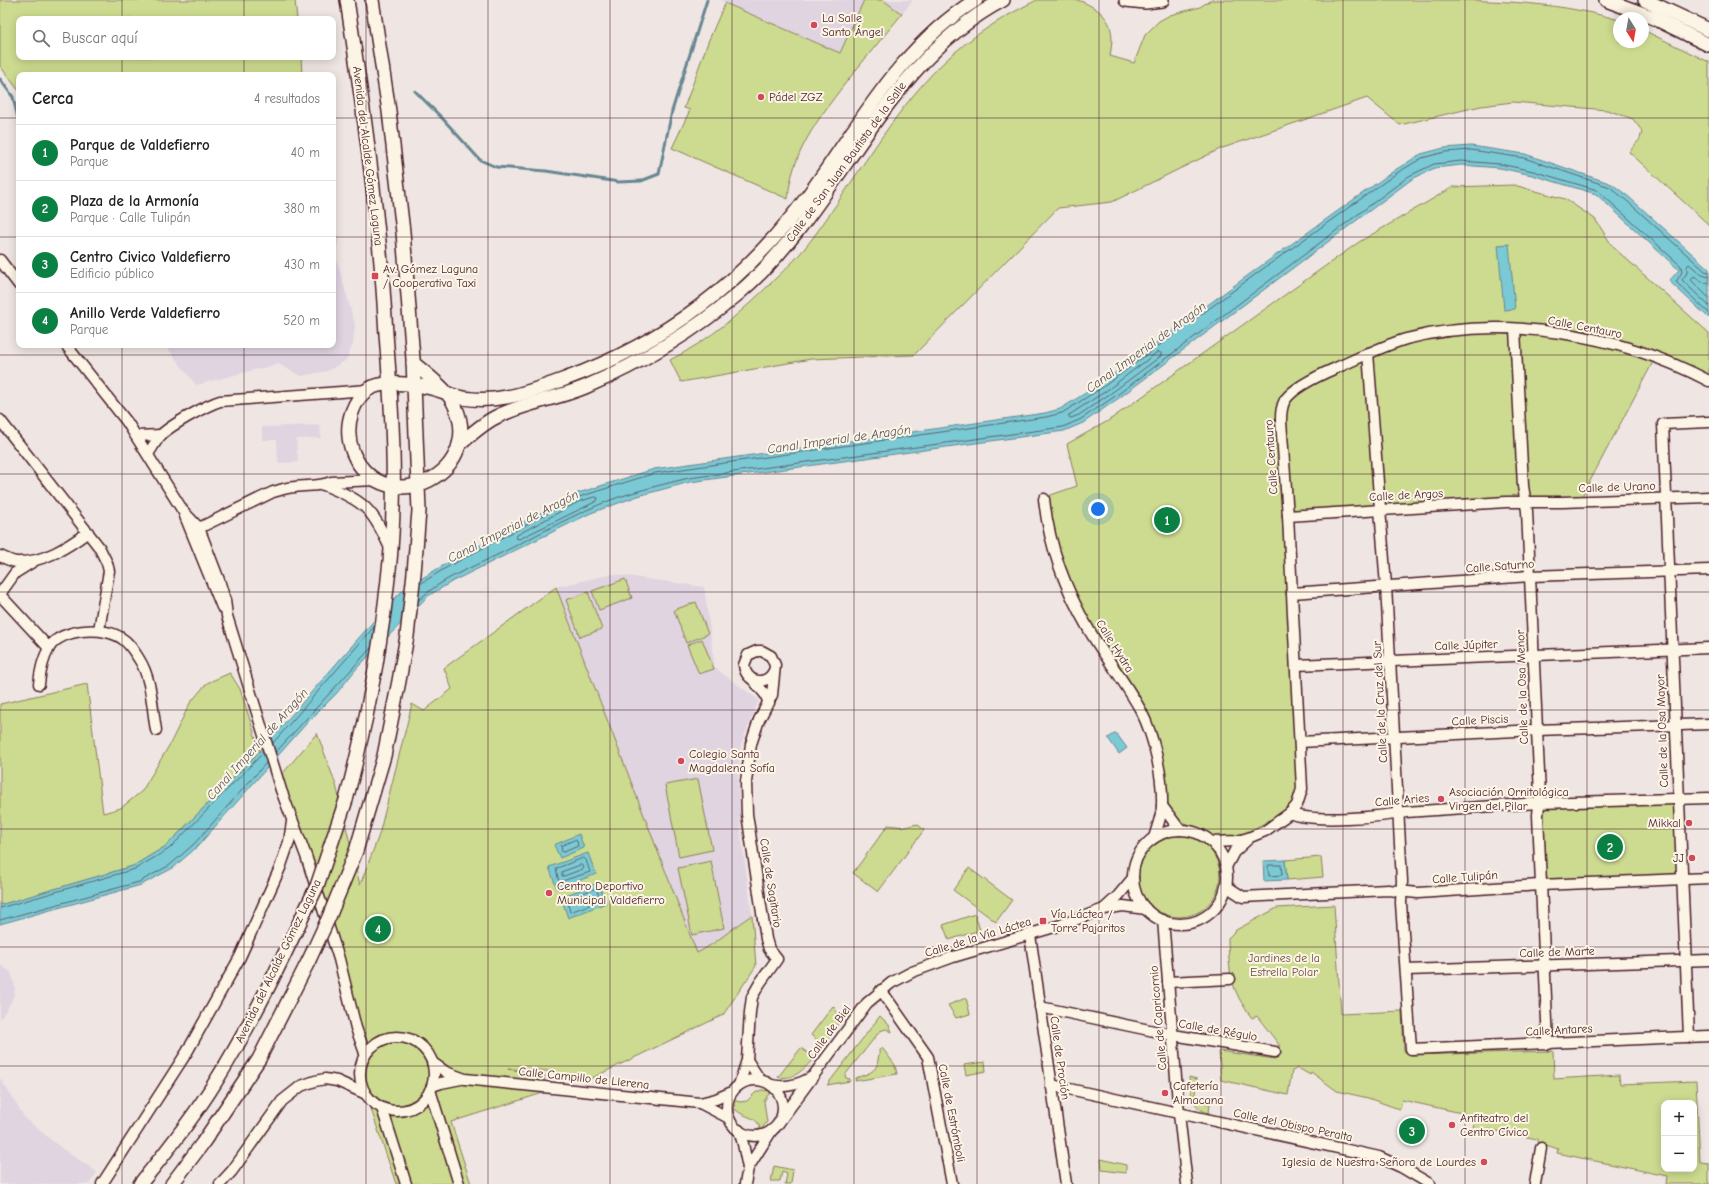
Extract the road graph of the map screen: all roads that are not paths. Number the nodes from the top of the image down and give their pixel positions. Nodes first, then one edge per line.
1 (348, 0) edge
2 (372, 0) edge
3 (976, 0) edge
4 (1003, 0) edge
5 (1126, 0) edge
6 (1162, 0) edge
7 (1606, 0) edge
8 (1645, 0) edge
9 (1709, 30) edge
10 (1709, 45) edge
11 (0, 260) edge
12 (16, 281) edge
13 (1515, 329) junction
14 (68, 348) edge
15 (1368, 353) junction
16 (413, 363) junction
17 (1709, 381) edge
18 (390, 384) junction
19 (414, 384) junction
20 (368, 390) junction
21 (446, 393) junction
22 (0, 420) edge
23 (1709, 422) edge
24 (161, 435) junction
25 (136, 436) junction
26 (459, 446) junction
27 (148, 454) junction
28 (376, 480) junction
29 (324, 485) junction
30 (418, 485) junction
31 (393, 486) junction
32 (1709, 497) edge
33 (1666, 498) junction
34 (1044, 499) dead end
35 (1526, 502) junction
36 (1380, 509) junction
37 (183, 510) junction
38 (1288, 516) junction
39 (198, 528) junction
40 (88, 532) junction
41 (390, 555) junction
42 (0, 556) edge
43 (38, 559) junction
44 (1709, 570) edge
45 (1669, 572) junction
46 (1530, 576) junction
47 (1386, 586) junction
48 (1292, 593) junction
49 (0, 594) edge
50 (227, 616) junction
51 (99, 630) junction
52 (49, 648) junction
53 (1709, 648) edge
54 (1672, 650) junction
55 (1534, 655) junction
56 (1390, 661) junction
57 (1296, 665) junction
58 (774, 671) junction
59 (754, 681) junction
60 (39, 684) dead end
61 (769, 702) junction
62 (1709, 724) edge
63 (1675, 726) junction
64 (156, 730) dead end
65 (1537, 730) junction
66 (1395, 737) junction
67 (1300, 742) junction
68 (1709, 798) edge
69 (1678, 800) junction
70 (1539, 803) junction
71 (1162, 806) junction
72 (1290, 814) junction
73 (1399, 814) junction
74 (292, 820) junction
75 (1180, 830) junction
76 (1154, 838) junction
77 (1248, 838) junction
78 (1212, 842) junction
79 (1226, 867) junction
80 (1133, 878) junction
81 (1709, 878) edge
82 (1682, 879) junction
83 (1540, 885) junction
84 (1226, 886) junction
85 (1402, 891) junction
86 (1104, 909) junction
87 (1146, 909) junction
88 (1163, 920) junction
89 (1030, 935) junction
90 (1709, 960) edge
91 (1685, 962) junction
92 (1544, 966) junction
93 (1406, 970) junction
94 (1230, 979) dead end
95 (1168, 982) junction
96 (881, 990) junction
97 (867, 1003) joint
98 (1040, 1007) junction
99 (356, 1028) junction
100 (1173, 1035) junction
101 (1709, 1036) edge
102 (1689, 1037) junction
103 (377, 1042) junction
104 (1548, 1044) junction
105 (1411, 1049) joint
106 (1275, 1052) dead end
107 (365, 1053) junction
108 (747, 1060) junction
109 (433, 1063) junction
110 (812, 1077) junction
111 (465, 1079) junction
112 (760, 1080) junction
113 (772, 1085) junction
114 (1051, 1085) junction
115 (431, 1088) junction
116 (735, 1089) junction
117 (364, 1093) junction
118 (700, 1102) junction
119 (382, 1108) junction
120 (1179, 1114) junction
121 (729, 1118) junction
122 (780, 1121) junction
123 (738, 1130) junction
124 (772, 1130) junction
125 (1541, 1148) dead end
126 (748, 1168) junction
127 (102, 1184) edge
128 (140, 1184) edge
129 (172, 1184) edge
130 (220, 1184) edge
131 (406, 1184) edge
132 (459, 1184) edge
133 (744, 1184) edge
134 (952, 1184) edge
135 (1066, 1184) edge
136 (1188, 1184) edge
137 (1430, 1184) edge
138 (1535, 1184) edge

1 - 18 main road, Avenida del Alcalde Gómez Laguna
2 - 16 main road, Avenida del Alcalde Gómez Laguna
3 - 21 main road, Calle de San Juan Bautista de la Salle
4 - 26 main road, Calle de San Juan Bautista de la Salle
5 - 6 main road
7 - 10 main road
8 - 9 main road
11 - 12 street
13 - 15 street, Calle Centauro
13 - 17 street, Calle Centauro
13 - 35 street, Calle de la Osa Menor
14 - 25 street
15 - 36 street, Calle de la Cruz del Sur
15 - 38 street, Calle Centauro
16 - 19 main road, Avenida del Alcalde Gómez Laguna
16 - 21 main road
18 - 19 main road
18 - 20 main road
18 - 31 main road, Avenida del Alcalde Gómez Laguna
19 - 21 main road
19 - 30 main road, Avenida del Alcalde Gómez Laguna
20 - 24 street
20 - 28 main road
21 - 26 main road
22 - 40 street
23 - 33 street, Calle de la Osa Mayor
24 - 25 street
24 - 27 street
25 - 27 street
26 - 30 main road
27 - 37 street
28 - 29 street
28 - 31 main road
29 - 39 street
29 - 41 street
30 - 31 main road
30 - 129 main road, Avenida del Alcalde Gómez Laguna, bridge
31 - 41 main road, Avenida del Alcalde Gómez Laguna
32 - 33 street, Calle de Urano
33 - 35 street, Calle de Urano
33 - 45 street, Calle de la Osa Mayor
34 - 71 street, Calle Hydra
35 - 36 street, Calle de Argos
35 - 46 street, Calle de la Osa Menor
36 - 38 street, Calle de Argos
36 - 47 street, Calle de la Cruz del Sur
37 - 39 street
37 - 50 street
38 - 48 street, Calle Centauro
39 - 50 street
40 - 43 street
40 - 51 street
41 - 128 main road, Avenida del Alcalde Gómez Laguna, bridge
42 - 43 street
43 - 49 street
44 - 45 street, Calle Saturno
45 - 46 street, Calle Saturno
45 - 54 street, Calle de la Osa Mayor
46 - 47 street, Calle Saturno
46 - 55 street, Calle de la Osa Menor
47 - 48 street, Calle Saturno
47 - 56 street, Calle de la Cruz del Sur
48 - 57 street, Calle Centauro
49 - 52 street
50 - 74 street
51 - 52 street
51 - 64 street
52 - 60 street
53 - 54 street, Calle Júpiter
54 - 55 street, Calle Júpiter
54 - 63 street, Calle de la Osa Mayor
55 - 56 street, Calle Júpiter
55 - 65 street, Calle de la Osa Menor
56 - 57 street, Calle Júpiter
56 - 66 street, Calle de la Cruz del Sur
57 - 67 street, Calle Centauro
58 - 59 street
58 - 59 street
58 - 61 street, Calle de Sagitario
59 - 61 street
61 - 108 street, Calle de Sagitario
62 - 63 street, Calle Piscis
63 - 65 street, Calle Piscis
63 - 69 street, Calle de la Osa Mayor
65 - 66 street, Calle Piscis
65 - 70 street, Calle de la Osa Menor
66 - 67 street, Calle Piscis
66 - 73 street, Calle de la Cruz del Sur
67 - 72 street, Calle Centauro
68 - 69 street, Calle Aries
69 - 70 street, Calle Aries
69 - 82 street, Calle de la Osa Mayor
70 - 73 street, Calle Aries
70 - 83 street, Calle de la Osa Menor
71 - 75 street
71 - 76 street, Calle Hydra
72 - 73 street, Calle Aries
72 - 77 street, Calle Centauro
73 - 85 street, Calle de la Cruz del Sur
74 - 99 street
74 - 127 street
75 - 76 street
75 - 78 street
76 - 80 street
77 - 78 street, Calle Centauro
77 - 79 street, Calle Centauro
78 - 79 street
79 - 84 street
80 - 86 street, Calle de la Vía Láctea
80 - 87 street
81 - 82 street, Calle Tulipán
82 - 83 street, Calle Tulipán
82 - 91 street, Calle de la Osa Mayor
83 - 85 street, Calle Tulipán
83 - 92 street, Calle de la Osa Menor
84 - 85 street, Calle Tulipán
84 - 88 street
85 - 93 street, Calle de la Cruz del Sur
86 - 87 street, Calle de la Vía Láctea
86 - 89 street, Calle de la Vía Láctea
87 - 88 street
88 - 95 street, Calle de Capricornio
89 - 96 street, Calle de la Vía Láctea
89 - 98 street, Calle de Proción
90 - 91 street, Calle de Marte
91 - 92 street, Calle de Marte
91 - 102 street, Calle de la Osa Mayor
92 - 93 street, Calle de Marte
92 - 104 street, Calle de la Osa Menor
93 - 105 street, Calle de la Cruz del Sur
94 - 95 street
95 - 100 street, Calle de Capricornio
96 - 97 street, Calle de la Vía Láctea
96 - 134 street, Calle de Estrómboli
97 - 110 street, Calle de Biel
98 - 100 street, Calle de Régulo
98 - 114 street, Calle de Proción
99 - 103 street
99 - 107 street
100 - 106 street, Calle de Régulo
100 - 120 street, Calle de Capricornio
101 - 102 street, Calle Antares
102 - 104 street, Calle Antares
103 - 107 street
103 - 109 street
104 - 105 street, Calle Antares
107 - 117 street
108 - 112 street
108 - 116 street, Calle de Sagitario
109 - 111 street, Calle Campillo de Llerena
109 - 115 street
110 - 113 street, Calle de Biel
110 - 122 street, Calle de Biel
111 - 115 street, Calle Campillo de Llerena
111 - 118 street, Calle Campillo de Llerena
112 - 113 street
112 - 116 street
113 - 122 street
114 - 120 street, Calle del Obispo Peralta
114 - 135 street, Calle de Proción
115 - 119 street
115 - 132 street
116 - 118 street, Calle Campillo de Llerena
116 - 121 street
117 - 119 street
117 - 130 street
118 - 121 street, Calle Campillo de Llerena
119 - 131 street
120 - 136 street, Calle de Capricornio
120 - 137 street, Calle del Obispo Peralta
121 - 123 street
122 - 124 street
123 - 124 street
123 - 126 street
124 - 126 street
125 - 138 street
126 - 133 street

